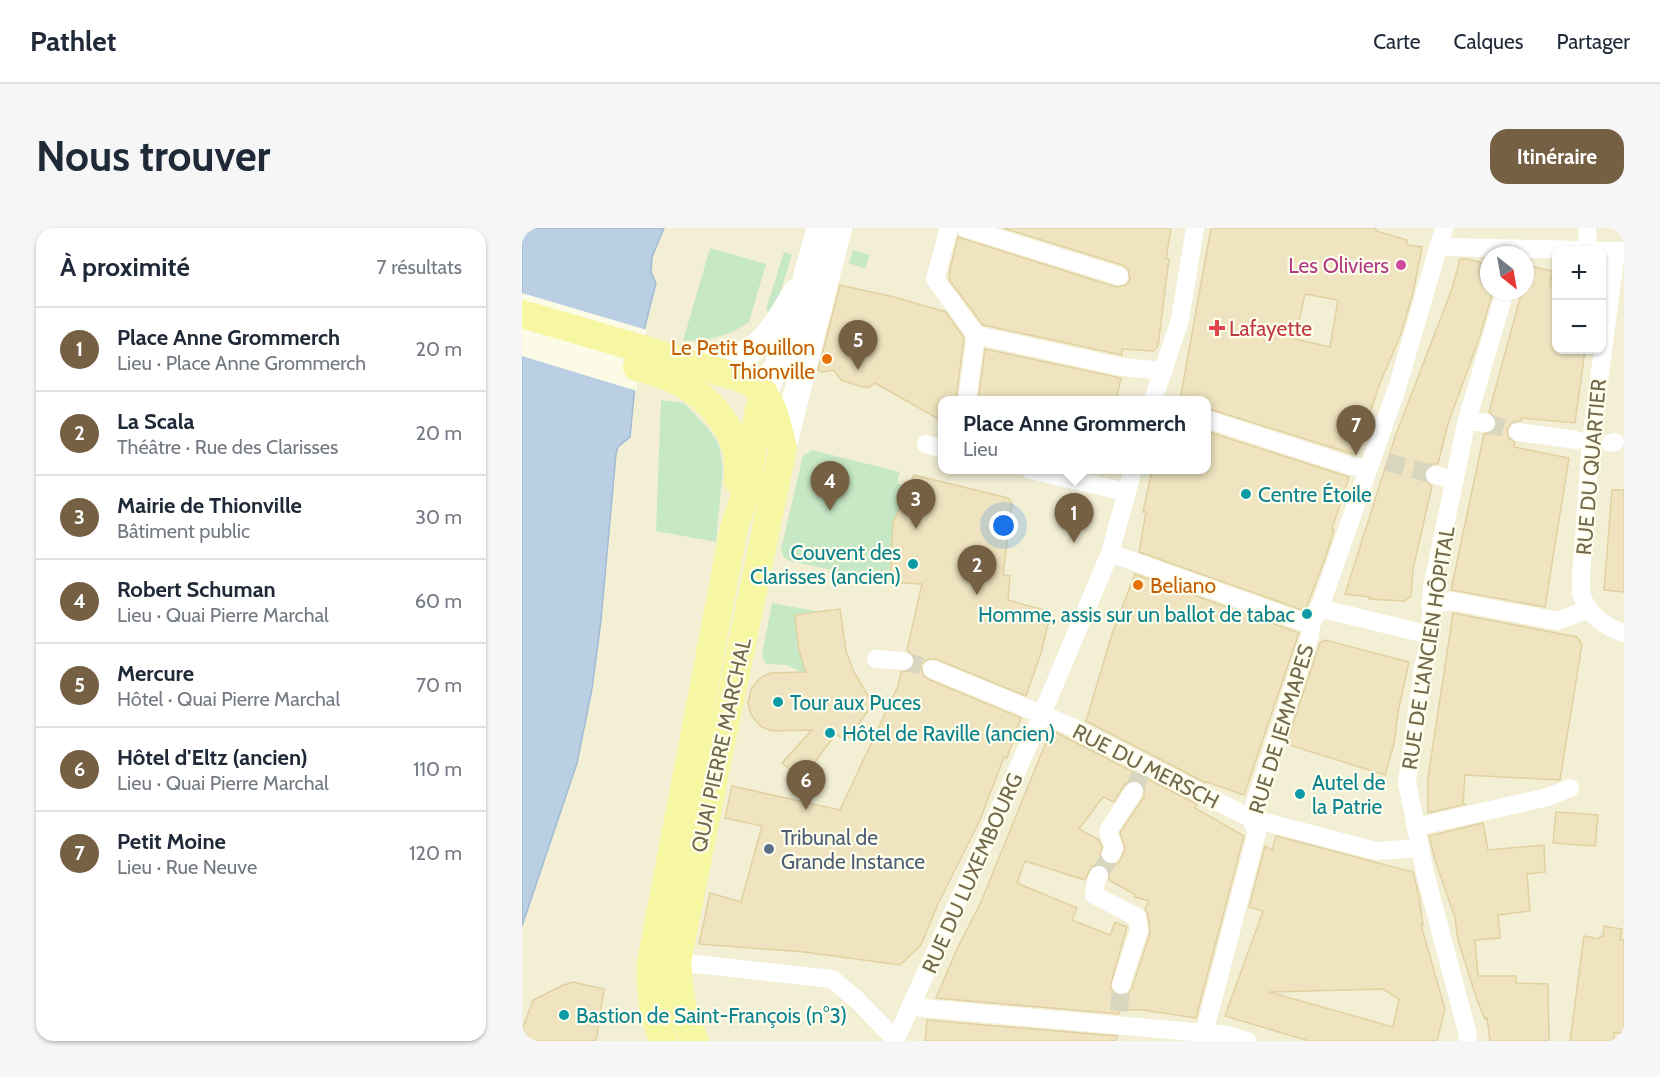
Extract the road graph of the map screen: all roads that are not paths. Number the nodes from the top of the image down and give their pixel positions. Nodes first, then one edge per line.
1 (820, 228) edge
2 (839, 228) edge
3 (949, 228) edge
4 (966, 228) edge
5 (1195, 228) edge
6 (1444, 228) edge
7 (1587, 228) edge
8 (1588, 246) edge
9 (1534, 251) edge
10 (1552, 251) edge
11 (1620, 251) edge
12 (1480, 252) edge
13 (1438, 253) junction
14 (807, 273) junction
15 (1119, 276) dead end
16 (1502, 300) edge
17 (522, 314) edge
18 (522, 333) edge
19 (976, 335) junction
20 (673, 368) junction
21 (1164, 370) junction
22 (759, 395) junction
23 (968, 396) edge
24 (1154, 396) edge
25 (1467, 420) junction
26 (1211, 421) edge
27 (1486, 423) tunnel mouth
28 (1518, 432) tunnel mouth
29 (1576, 440) dead end
30 (783, 448) junction
31 (1376, 462) junction
32 (1047, 474) edge
33 (1132, 474) edge
34 (1435, 475) tunnel mouth
35 (1455, 480) junction
36 (1126, 492) junction
37 (737, 516) junction
38 (1110, 553) junction
39 (1431, 605) junction
40 (1319, 608) junction
41 (1589, 609) junction
42 (1311, 625) junction
43 (1624, 633) edge
44 (1430, 635) junction
45 (876, 659) dead end
46 (904, 661) tunnel mouth
47 (932, 669) tunnel mouth
48 (1040, 718) junction
49 (1139, 776) junction
50 (1570, 788) dead end
51 (1251, 818) junction
52 (1416, 827) junction
53 (1420, 848) junction
54 (1111, 854) tunnel mouth
55 (1099, 875) tunnel mouth
56 (677, 962) junction
57 (1121, 985) tunnel mouth
58 (902, 1028) edge
59 (1203, 1037) edge
60 (663, 1041) edge
61 (695, 1041) edge
62 (1247, 1041) edge
63 (1467, 1041) edge

1 - 14 main road
2 - 30 main road, QUAI PIERRE MARCHAL
3 - 19 street
4 - 15 street
5 - 21 street
6 - 13 street, RUE DE JEMMAPES
7 - 8 street
9 - 10 street
11 - 41 street, RUE DU QUARTIER
12 - 13 street
13 - 31 street, RUE DE JEMMAPES
14 - 20 main road
14 - 22 main road, QUAI PIERRE MARCHAL
16 - 25 street, RUE DE L'ANCIEN HÔPITAL
17 - 20 main road
18 - 20 main road
19 - 21 street
19 - 23 street
20 - 22 main road
20 - 37 main road, QUAI PIERRE MARCHAL
21 - 24 street
22 - 30 main road, QUAI PIERRE MARCHAL
22 - 37 main road, QUAI PIERRE MARCHAL
25 - 27 street
25 - 35 street, RUE DE L'ANCIEN HÔPITAL
26 - 31 street
28 - 29 street
30 - 56 main road, QUAI PIERRE MARCHAL
31 - 40 street, RUE DE JEMMAPES
32 - 36 street
33 - 36 street, RUE DU LUXEMBOURG
34 - 35 street
35 - 39 street, RUE DE L'ANCIEN HÔPITAL
36 - 38 street, RUE DU LUXEMBOURG
37 - 60 main road, QUAI PIERRE MARCHAL
38 - 42 street
38 - 48 street, RUE DU LUXEMBOURG
39 - 41 street
39 - 44 street, RUE DE L'ANCIEN HÔPITAL
40 - 42 street, RUE DE JEMMAPES
40 - 44 street
41 - 43 street
42 - 51 street, RUE DE JEMMAPES
44 - 52 street, RUE DE L'ANCIEN HÔPITAL
45 - 46 street
47 - 48 street, RUE DU MERSCH
48 - 49 street, RUE DU MERSCH
48 - 58 street, RUE DU LUXEMBOURG
49 - 51 street, RUE DU MERSCH
49 - 54 street
50 - 52 street
51 - 53 street, RUE DU MERSCH
51 - 59 street, RUE DE JEMMAPES
52 - 53 street, RUE DE L'ANCIEN HÔPITAL
53 - 63 street, RUE DE L'ANCIEN HÔPITAL
55 - 57 street
56 - 58 street
56 - 61 main road, QUAI PIERRE MARCHAL
58 - 59 street
59 - 62 street

